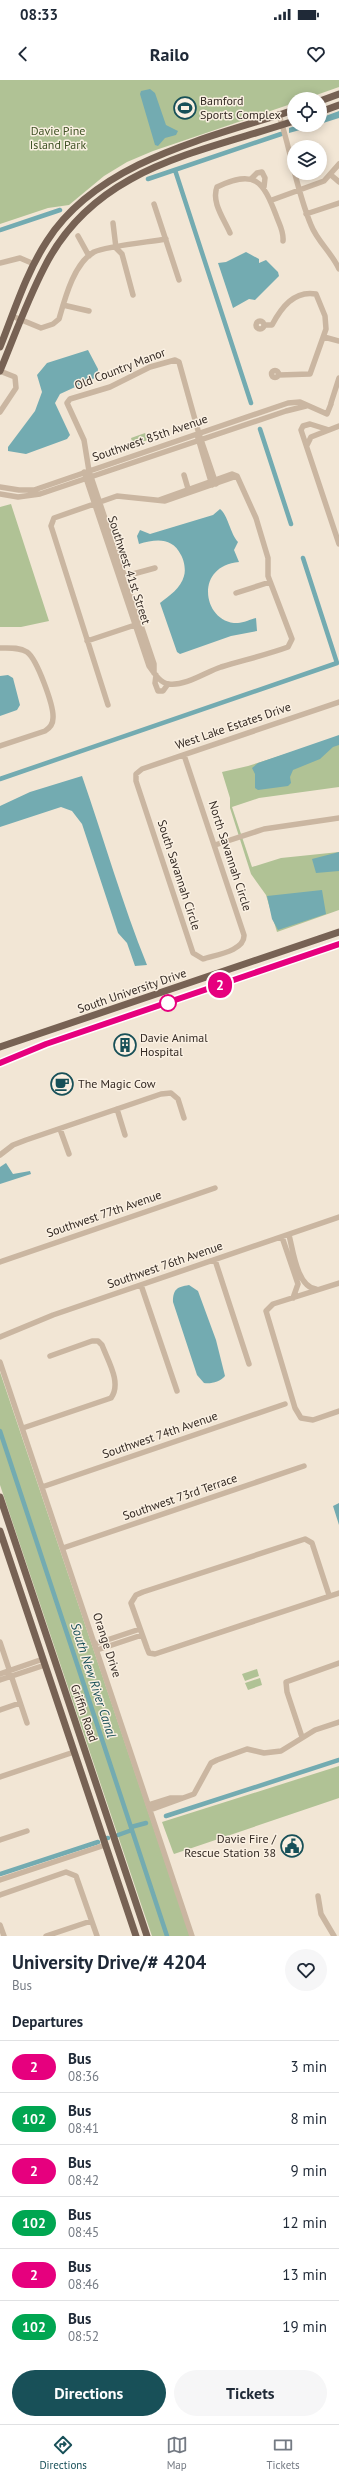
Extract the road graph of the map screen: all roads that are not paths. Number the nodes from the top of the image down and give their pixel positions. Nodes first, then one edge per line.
1 (339, 94) edge
2 (327, 98) edge
3 (339, 105) edge
4 (327, 109) edge
5 (287, 112) edge
6 (279, 115) junction
7 (287, 123) edge
8 (282, 125) junction
9 (339, 164) edge
10 (331, 175) junction
11 (251, 179) junction
12 (339, 182) edge
13 (264, 188) junction
14 (299, 191) junction
15 (272, 200) junction
16 (339, 203) edge
17 (154, 204) dead end
18 (306, 214) junction
19 (113, 223) dead end
20 (230, 233) dead end
21 (78, 236) dead end
22 (166, 239) junction
23 (283, 241) dead end
24 (116, 248) junction
25 (89, 256) junction
26 (0, 263) edge
27 (34, 264) junction
28 (339, 269) edge
29 (179, 280) dead end
30 (133, 295) dead end
31 (63, 305) junction
32 (89, 311) dead end
33 (12, 316) junction
34 (21, 321) junction
35 (264, 325) dead end
36 (324, 337) junction
37 (339, 341) edge
38 (0, 347) edge
39 (0, 371) edge
40 (279, 375) dead end
41 (339, 378) edge
42 (0, 412) edge
43 (313, 425) junction
44 (339, 426) edge
45 (328, 430) junction
46 (313, 436) junction
47 (200, 438) junction
48 (307, 445) junction
49 (86, 472) junction
50 (184, 475) dead end
51 (89, 478) junction
52 (214, 483) junction
53 (0, 487) edge
54 (189, 491) junction
55 (0, 494) edge
56 (97, 503) junction
57 (339, 544) edge
58 (155, 568) dead end
59 (123, 577) junction
60 (270, 582) junction
61 (236, 593) dead end
62 (138, 624) junction
63 (87, 641) junction
64 (0, 648) edge
65 (155, 674) junction
66 (168, 684) junction
67 (339, 702) edge
68 (108, 705) dead end
69 (0, 746) edge
70 (184, 755) junction
71 (136, 774) joint
72 (339, 818) edge
73 (215, 845) junction
74 (339, 932) edge
75 (339, 944) edge
76 (222, 952) joint
77 (277, 953) junction
78 (281, 964) junction
79 (181, 986) junction
80 (185, 997) junction
81 (0, 1047) edge
82 (0, 1063) edge
83 (117, 1109) junction
84 (184, 1118) dead end
85 (60, 1129) junction
86 (126, 1135) dead end
87 (68, 1154) dead end
88 (0, 1156) edge
89 (215, 1188) dead end
90 (339, 1217) edge
91 (289, 1235) junction
92 (282, 1237) junction
93 (215, 1260) junction
94 (0, 1262) edge
95 (339, 1283) edge
96 (141, 1285) junction
97 (316, 1289) junction
98 (293, 1298) junction
99 (0, 1337) edge
100 (50, 1356) dead end
101 (0, 1362) edge
102 (249, 1364) dead end
103 (177, 1391) dead end
104 (285, 1404) dead end
105 (339, 1411) edge
106 (23, 1428) junction
107 (304, 1466) dead end
108 (42, 1487) junction
109 (0, 1497) edge
110 (0, 1531) edge
111 (63, 1548) junction
112 (339, 1593) edge
113 (329, 1595) junction
114 (141, 1632) junction
115 (0, 1642) edge
116 (96, 1647) junction
117 (44, 1662) junction
118 (339, 1663) edge
119 (10, 1673) junction
120 (0, 1674) edge
121 (0, 1680) edge
122 (20, 1703) junction
123 (0, 1710) edge
124 (339, 1722) edge
125 (27, 1723) dead end
126 (302, 1737) junction
127 (74, 1752) junction
128 (0, 1777) edge
129 (149, 1808) junction
130 (100, 1829) junction
131 (27, 1831) dead end
132 (113, 1836) junction
133 (0, 1840) edge
134 (105, 1845) junction
135 (121, 1859) junction
136 (0, 1880) edge
137 (0, 1895) edge
138 (318, 1896) dead end
139 (92, 1921) junction
140 (0, 1925) edge
141 (4, 1936) edge
142 (46, 1936) edge
143 (97, 1936) edge
144 (136, 1936) edge
145 (147, 1936) edge
146 (192, 1936) edge
147 (334, 1936) edge

1 - 2 main road
3 - 4 main road
5 - 6 main road
6 - 8 street
6 - 27 main road
7 - 8 main road
8 - 14 street
8 - 34 main road
9 - 10 street
10 - 12 street
10 - 14 street
11 - 13 street
11 - 13 street
11 - 20 street
13 - 15 street
14 - 15 street
14 - 18 street
15 - 23 street
16 - 18 street
17 - 22 street
18 - 28 street
19 - 24 street
21 - 25 street
22 - 24 street
22 - 29 street
24 - 25 street
24 - 30 street
25 - 31 street
26 - 27 street
27 - 33 main road
31 - 32 street
31 - 34 street
33 - 34 street
33 - 38 main road
34 - 39 main road
35 - 36 street
36 - 37 street
36 - 40 street
39 - 42 street
41 - 47 street, Southwest 85th Avenue
43 - 45 street
43 - 46 street
43 - 48 street
44 - 45 street
45 - 46 street
46 - 48 street
47 - 49 street, Southwest 85th Avenue
47 - 49 street, Old Country Manor
47 - 51 street, Southwest 85th Avenue
47 - 52 street
48 - 57 street
49 - 51 street, Southwest 41st Street
49 - 53 street, Southwest 85th Avenue
50 - 54 street
51 - 55 street, Southwest 85th Avenue
51 - 56 street, Southwest 41st Street
52 - 54 street
52 - 60 street
54 - 56 street
56 - 59 street, Southwest 41st Street
56 - 63 street
58 - 59 street
59 - 62 street, Southwest 41st Street
60 - 61 street
60 - 66 street
62 - 63 street
62 - 65 street, Southwest 41st Street
63 - 68 street
64 - 69 street
65 - 66 street, Southwest 41st Street
65 - 66 street
67 - 70 street, West Lake Estates Drive
70 - 71 street, West Lake Estates Drive
70 - 73 street, North Savannah Circle
71 - 76 street, South Savannah Circle
72 - 73 street
73 - 76 street, North Savannah Circle
74 - 77 main road, South University Drive
75 - 78 main road, South University Drive
77 - 78 main road
77 - 79 main road, South University Drive
78 - 80 main road, South University Drive
79 - 80 main road
79 - 81 main road, South University Drive
80 - 82 main road, South University Drive
83 - 84 street
83 - 85 street
83 - 86 street
85 - 87 street
85 - 88 street
89 - 94 street, Southwest 77th Avenue
90 - 91 street, Southwest 76th Avenue
91 - 92 street, Southwest 76th Avenue
91 - 97 street
92 - 93 street, Southwest 76th Avenue
92 - 98 street
93 - 96 street, Southwest 76th Avenue
93 - 102 street
95 - 97 street
96 - 99 street, Southwest 76th Avenue
96 - 103 street
97 - 98 street
98 - 105 street
100 - 106 street
101 - 106 street, Orange Drive
104 - 108 street, Southwest 74th Avenue
106 - 108 street, Orange Drive
107 - 111 street, Southwest 73rd Terrace
108 - 111 street, Orange Drive
109 - 132 main road, Griffin Road
110 - 117 main road, Griffin Road
111 - 116 street, Orange Drive
112 - 113 street
113 - 114 street
113 - 114 street
114 - 116 street
115 - 119 street
116 - 129 street, Orange Drive
117 - 119 street
117 - 127 main road, Griffin Road
118 - 126 street
119 - 120 street
119 - 121 street
119 - 122 street
122 - 123 street
122 - 125 street
124 - 126 street
126 - 129 street
127 - 128 street
127 - 130 main road, Griffin Road
129 - 146 street, Orange Drive
130 - 132 main road
130 - 134 main road, Griffin Road
131 - 133 street
132 - 135 main road, Griffin Road
134 - 135 main road
134 - 136 street
134 - 144 main road, Griffin Road
135 - 145 main road, Griffin Road
137 - 139 street
138 - 147 street
139 - 142 street
139 - 143 street
140 - 141 street

